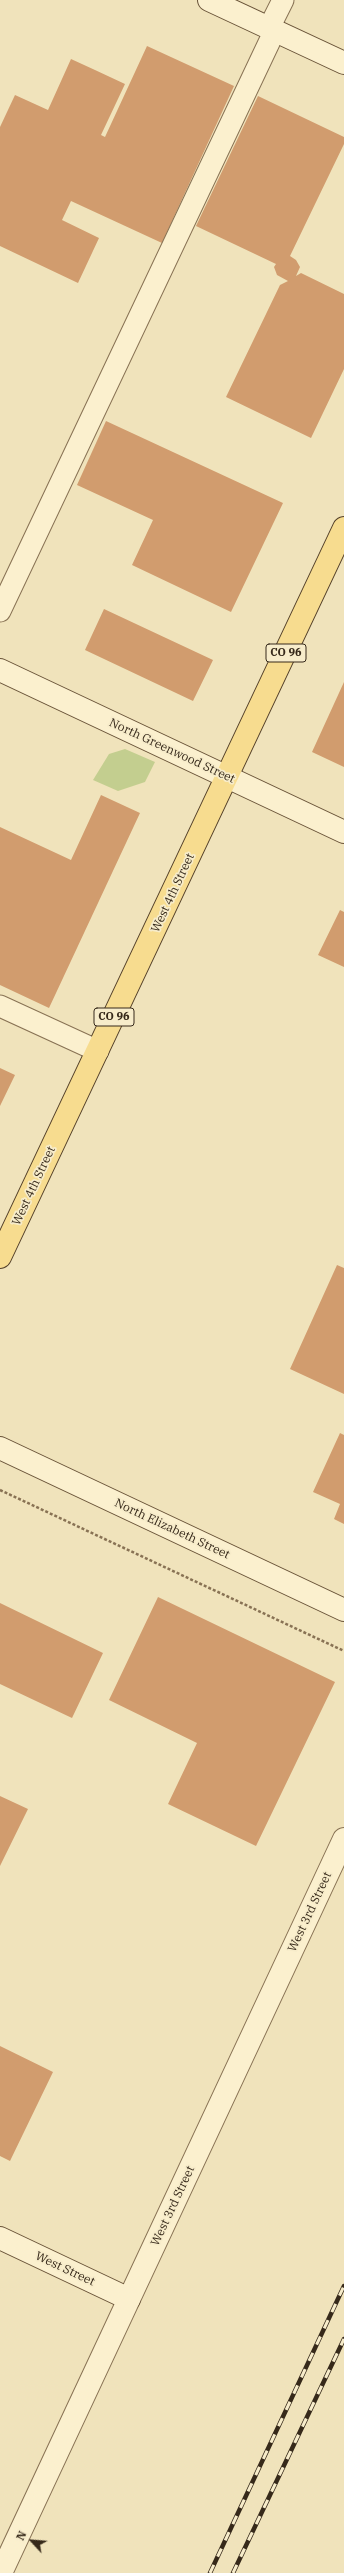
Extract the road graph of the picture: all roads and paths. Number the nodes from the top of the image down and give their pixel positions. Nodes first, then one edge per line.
1 (209, 0) edge
2 (283, 0) edge
3 (272, 29) junction
4 (344, 63) edge
5 (344, 528) edge
6 (0, 611) edge
7 (0, 670) edge
8 (228, 777) junction
9 (344, 832) edge
10 (0, 1006) edge
11 (98, 1051) junction
12 (0, 1257) edge
13 (0, 1448) edge
14 (0, 1490) edge
15 (344, 1610) edge
16 (344, 1650) edge
17 (344, 1839) edge
18 (0, 2238) edge
19 (129, 2299) junction
20 (1, 2573) edge

1 - 3 street
2 - 3 lane
3 - 4 street
3 - 6 lane
5 - 8 main road, West 4th Street / CO 96
7 - 8 street, North Greenwood Street
8 - 9 street, North Greenwood Street
8 - 11 main road, West 4th Street / CO 96
10 - 11 lane
11 - 12 main road, West 4th Street / CO 96
13 - 15 street, North Elizabeth Street
14 - 16 path
17 - 19 street, West 3rd Street
18 - 19 street, West Street
19 - 20 street, West 3rd Street

